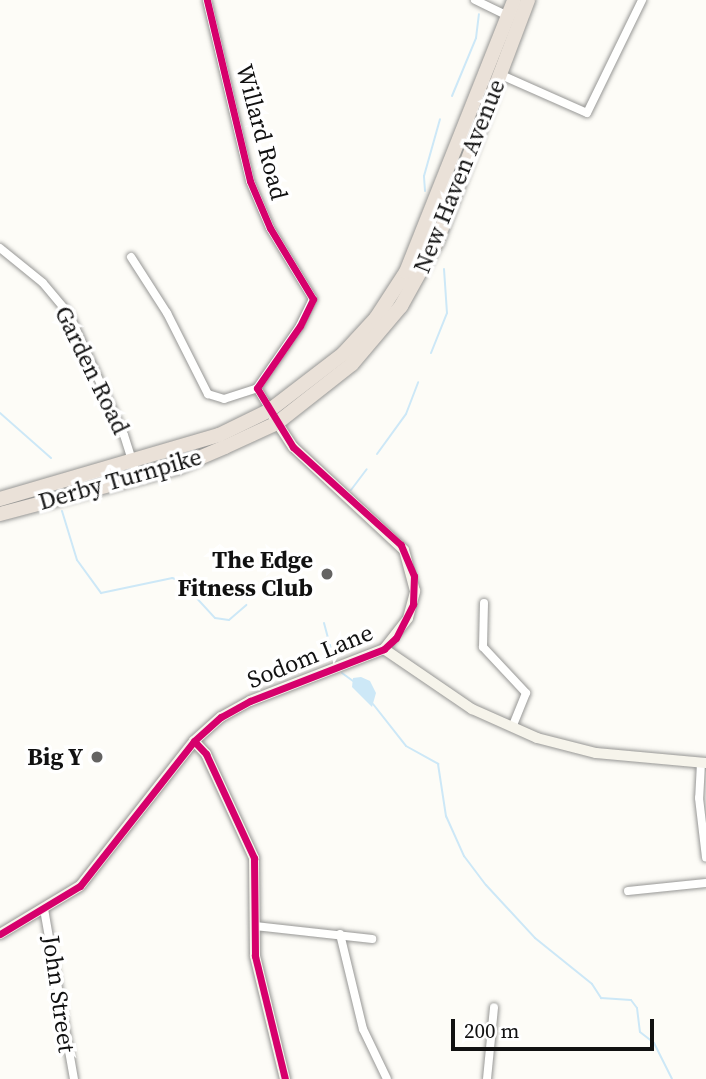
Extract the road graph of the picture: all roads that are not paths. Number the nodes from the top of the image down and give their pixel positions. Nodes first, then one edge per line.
1 (207, 0) edge
2 (475, 0) edge
3 (514, 0) edge
4 (528, 0) edge
5 (642, 0) edge
6 (508, 16) junction
7 (493, 72) junction
8 (0, 247) edge
9 (131, 257) dead end
10 (257, 388) junction
11 (273, 417) junction
12 (138, 459) junction
13 (142, 475) junction
14 (0, 499) edge
15 (0, 514) edge
16 (484, 603) dead end
17 (384, 649) junction
18 (512, 727) junction
19 (194, 741) junction
20 (703, 763) edge
21 (706, 858) edge
22 (706, 883) edge
23 (628, 891) dead end
24 (44, 909) junction
25 (254, 926) junction
26 (0, 934) edge
27 (340, 934) junction
28 (372, 939) dead end
29 (494, 1007) dead end
30 (74, 1079) edge
31 (285, 1079) edge
32 (387, 1079) edge
33 (487, 1079) edge

1 - 10 street, Willard Road
2 - 6 street
3 - 6 highway, New Haven Avenue
4 - 7 highway, New Haven Avenue
5 - 7 street
6 - 7 highway, New Haven Avenue
7 - 11 highway, New Haven Avenue
8 - 12 street, Garden Road
9 - 10 street
10 - 11 street
11 - 12 highway, Derby Turnpike
11 - 13 highway, Derby Turnpike
11 - 17 street, Sodom Lane
12 - 13 highway
12 - 14 highway, Derby Turnpike
13 - 15 highway, Derby Turnpike
16 - 18 street
17 - 18 street
17 - 19 street, Sodom Lane
18 - 20 street
19 - 24 street, Sodom Lane
19 - 25 street
20 - 21 street
22 - 23 street
24 - 26 street, Sodom Lane
24 - 30 street, John Street
25 - 27 street
25 - 31 street
27 - 28 street
27 - 32 street
29 - 33 street

